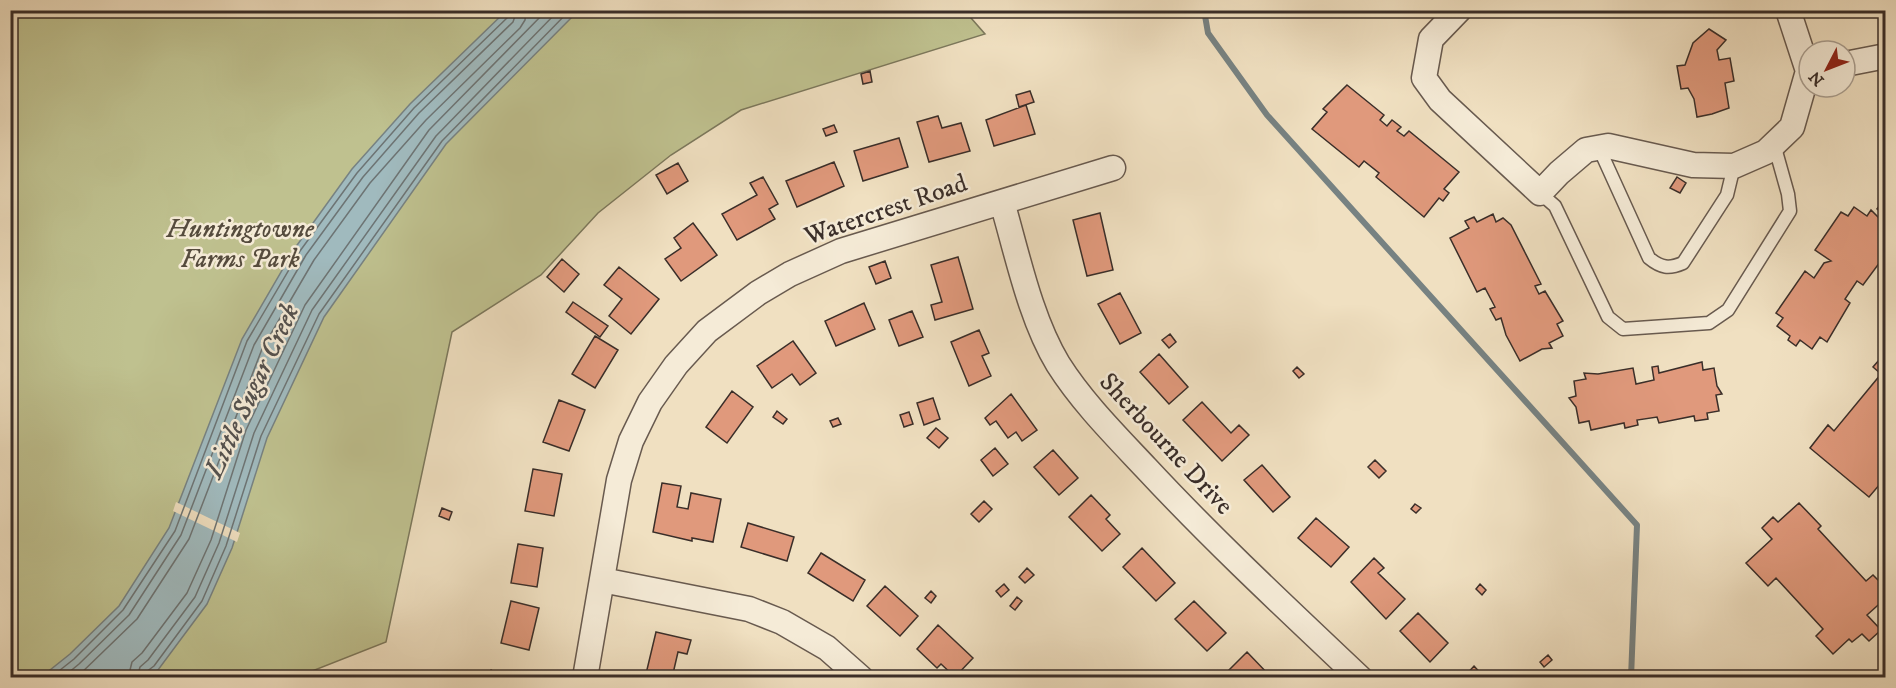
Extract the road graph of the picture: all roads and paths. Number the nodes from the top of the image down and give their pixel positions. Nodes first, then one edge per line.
1 (1459, 10) edge
2 (1788, 10) edge
3 (1798, 39) edge
4 (1886, 56) edge
5 (1857, 62) edge
6 (1800, 99) edge
7 (1774, 144) junction
8 (1599, 148) junction
9 (1734, 166) junction
10 (1113, 168) dead end
11 (1540, 193) junction
12 (1002, 201) junction
13 (602, 580) junction
14 (585, 678) edge
15 (861, 678) edge
16 (1360, 678) edge

1 - 11 street
2 - 3 street
4 - 5 street
6 - 7 street
7 - 9 street
7 - 11 lane
8 - 9 street
8 - 9 lane
8 - 11 street
10 - 12 street, Watercrest Road
12 - 13 street, Watercrest Road
12 - 16 street, Sherbourne Drive
13 - 14 street, Watercrest Road
13 - 15 street

